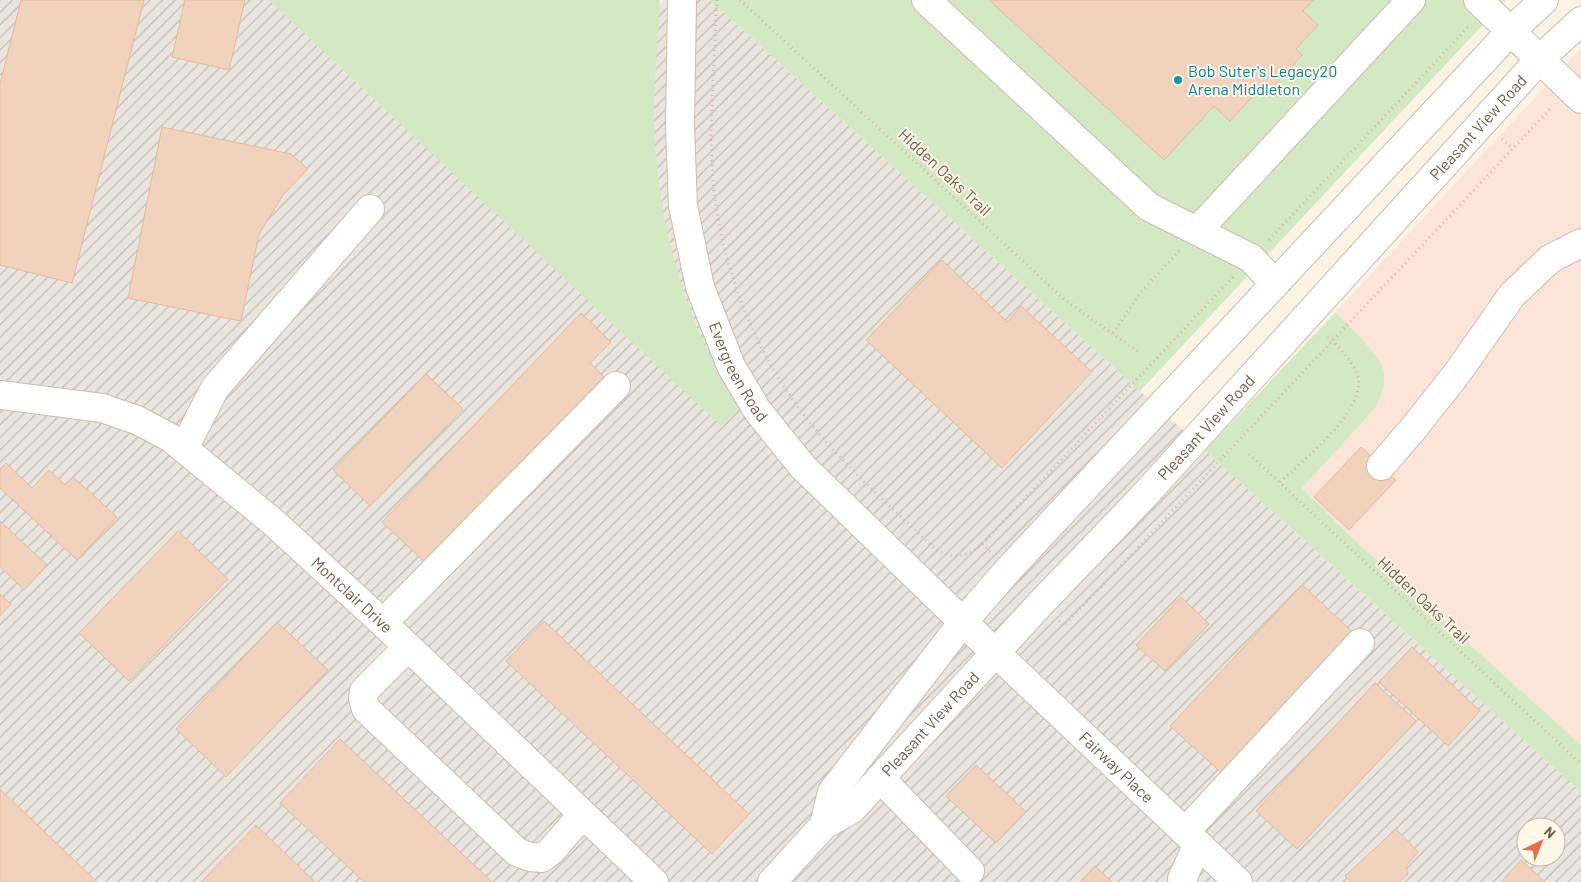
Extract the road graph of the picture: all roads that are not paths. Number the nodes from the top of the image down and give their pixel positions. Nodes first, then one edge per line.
1 (682, 0) edge
2 (926, 0) edge
3 (1411, 0) edge
4 (1544, 0) edge
5 (1482, 4) edge
6 (1581, 21) edge
7 (1510, 32) junction
8 (1540, 58) junction
9 (1581, 99) edge
10 (370, 209) dead end
11 (1197, 230) junction
12 (1581, 242) edge
13 (1276, 284) junction
14 (616, 386) dead end
15 (0, 395) edge
16 (184, 448) junction
17 (1381, 466) dead end
18 (963, 622) junction
19 (383, 623) junction
20 (1360, 643) dead end
21 (408, 647) junction
22 (995, 653) junction
23 (880, 778) junction
24 (583, 814) junction
25 (824, 825) junction
26 (1192, 838) junction
27 (970, 871) dead end
28 (654, 882) edge
29 (772, 882) edge
30 (1183, 882) edge
31 (1238, 882) edge

1 - 18 street, Evergreen Road
2 - 11 street
3 - 11 street
4 - 7 street, Pleasant View Road
5 - 7 street
6 - 8 street, Pleasant View Road
7 - 8 street
7 - 13 street, Pleasant View Road
8 - 9 street
8 - 22 street, Pleasant View Road
10 - 16 street
11 - 13 street
12 - 17 street
13 - 18 street, Pleasant View Road
14 - 19 street
15 - 16 street, Montclair Drive
16 - 19 street, Montclair Drive
18 - 22 street, Evergreen Road
18 - 25 street, Pleasant View Road
19 - 21 street, Montclair Drive
20 - 26 street
21 - 24 street, Montclair Drive
21 - 24 street
22 - 23 street, Pleasant View Road
22 - 26 street, Fairway Place
23 - 25 street, Pleasant View Road
23 - 27 street
24 - 28 street, Montclair Drive
25 - 29 street, Pleasant View Road
26 - 30 street
26 - 31 street, Fairway Place

